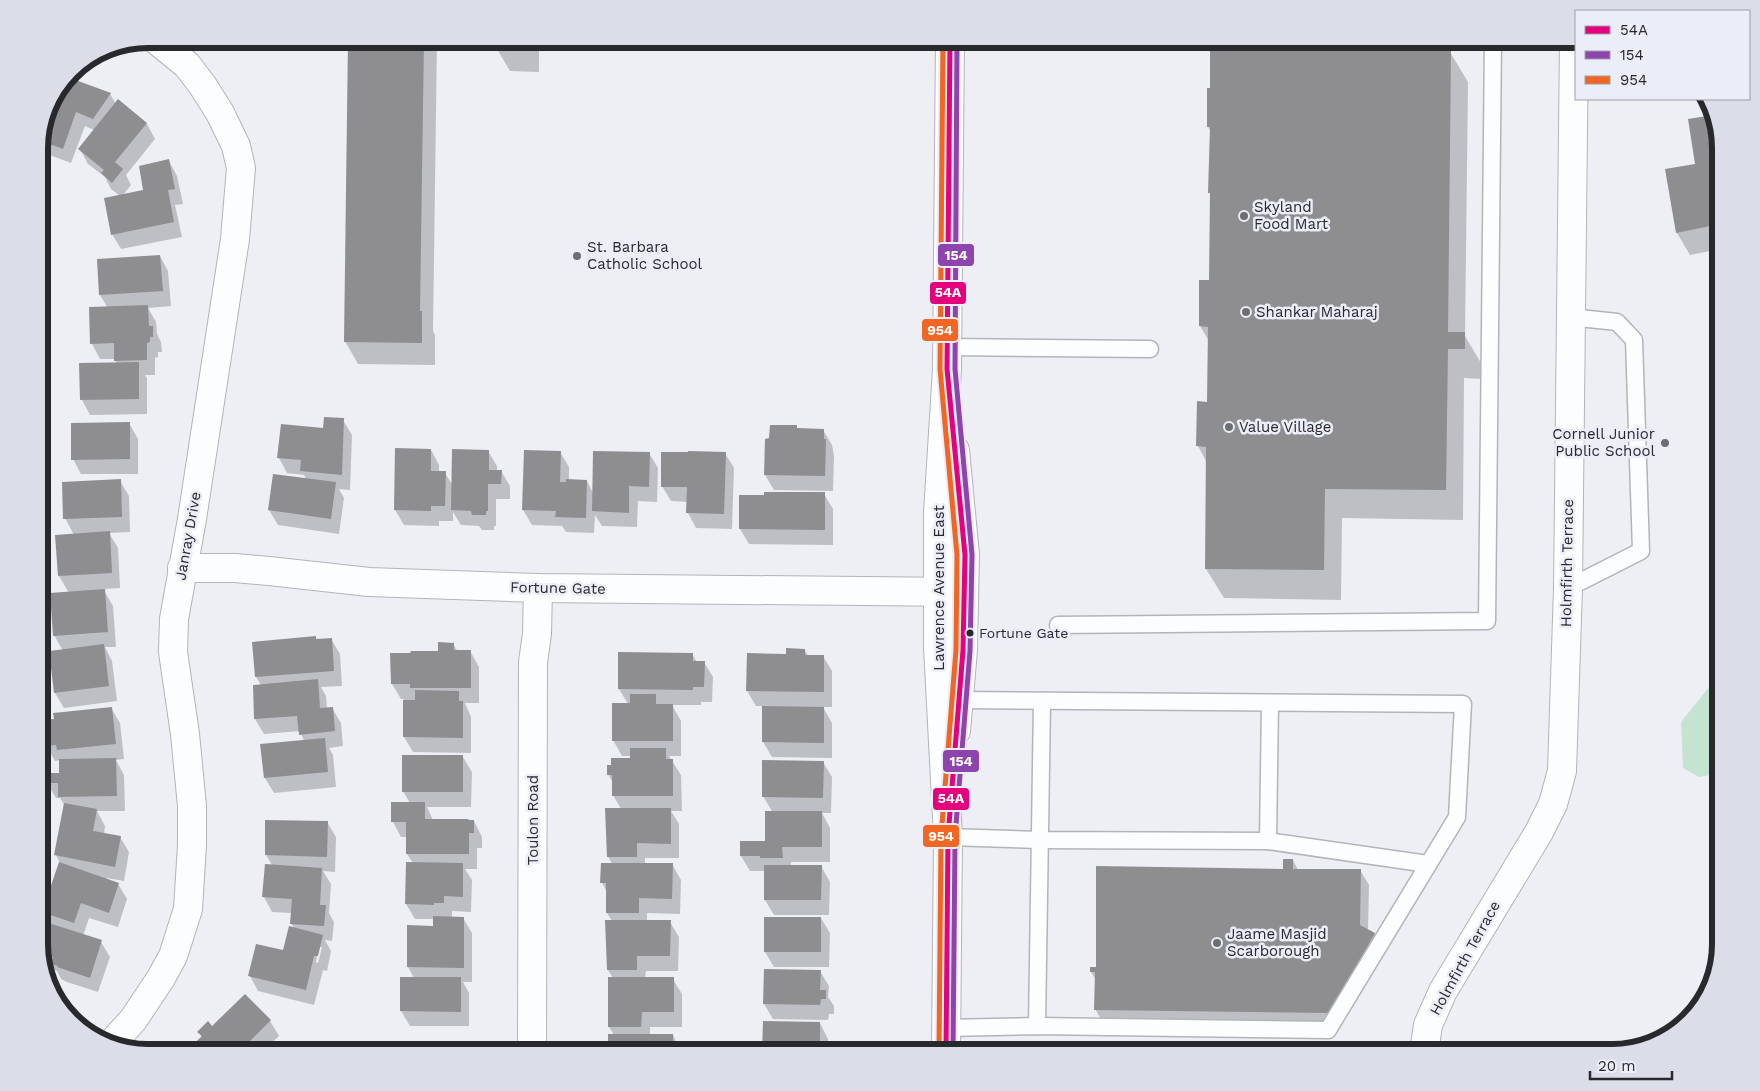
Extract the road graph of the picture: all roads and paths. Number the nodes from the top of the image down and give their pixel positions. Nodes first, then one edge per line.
1 (166, 48) edge
2 (950, 48) edge
3 (1493, 48) edge
4 (1574, 48) edge
5 (1570, 317) junction
6 (1150, 349) dead end
7 (947, 358) junction
8 (182, 568) junction
9 (538, 588) junction
10 (1568, 588) junction
11 (938, 592) junction
12 (965, 592) junction
13 (1058, 625) dead end
14 (959, 700) junction
15 (1042, 701) junction
16 (1270, 703) junction
17 (948, 837) junction
18 (1040, 840) junction
19 (1268, 841) junction
20 (1428, 864) junction
21 (1037, 1026) junction
22 (116, 1038) edge
23 (946, 1040) edge
24 (532, 1044) edge
25 (1425, 1044) edge

1 - 8 street, Janray Drive
2 - 7 street, Lawrence Avenue East
3 - 13 lane
4 - 5 street, Holmfirth Terrace
5 - 10 street, Holmfirth Terrace
5 - 10 lane
6 - 7 lane
7 - 11 street, Lawrence Avenue East
7 - 12 street, Lawrence Avenue East
8 - 9 street, Fortune Gate
8 - 22 street, Janray Drive
9 - 11 street, Fortune Gate
9 - 24 street, Toulon Road
10 - 25 street, Holmfirth Terrace
11 - 12 street, Fortune Gate
11 - 17 street, Lawrence Avenue East
12 - 14 street, Lawrence Avenue East
14 - 15 lane
14 - 17 street, Lawrence Avenue East
15 - 16 lane
15 - 18 lane
16 - 19 lane
16 - 20 lane
17 - 18 lane
17 - 23 street, Lawrence Avenue East
18 - 19 lane
18 - 21 lane
19 - 20 lane
20 - 21 lane
21 - 23 lane

